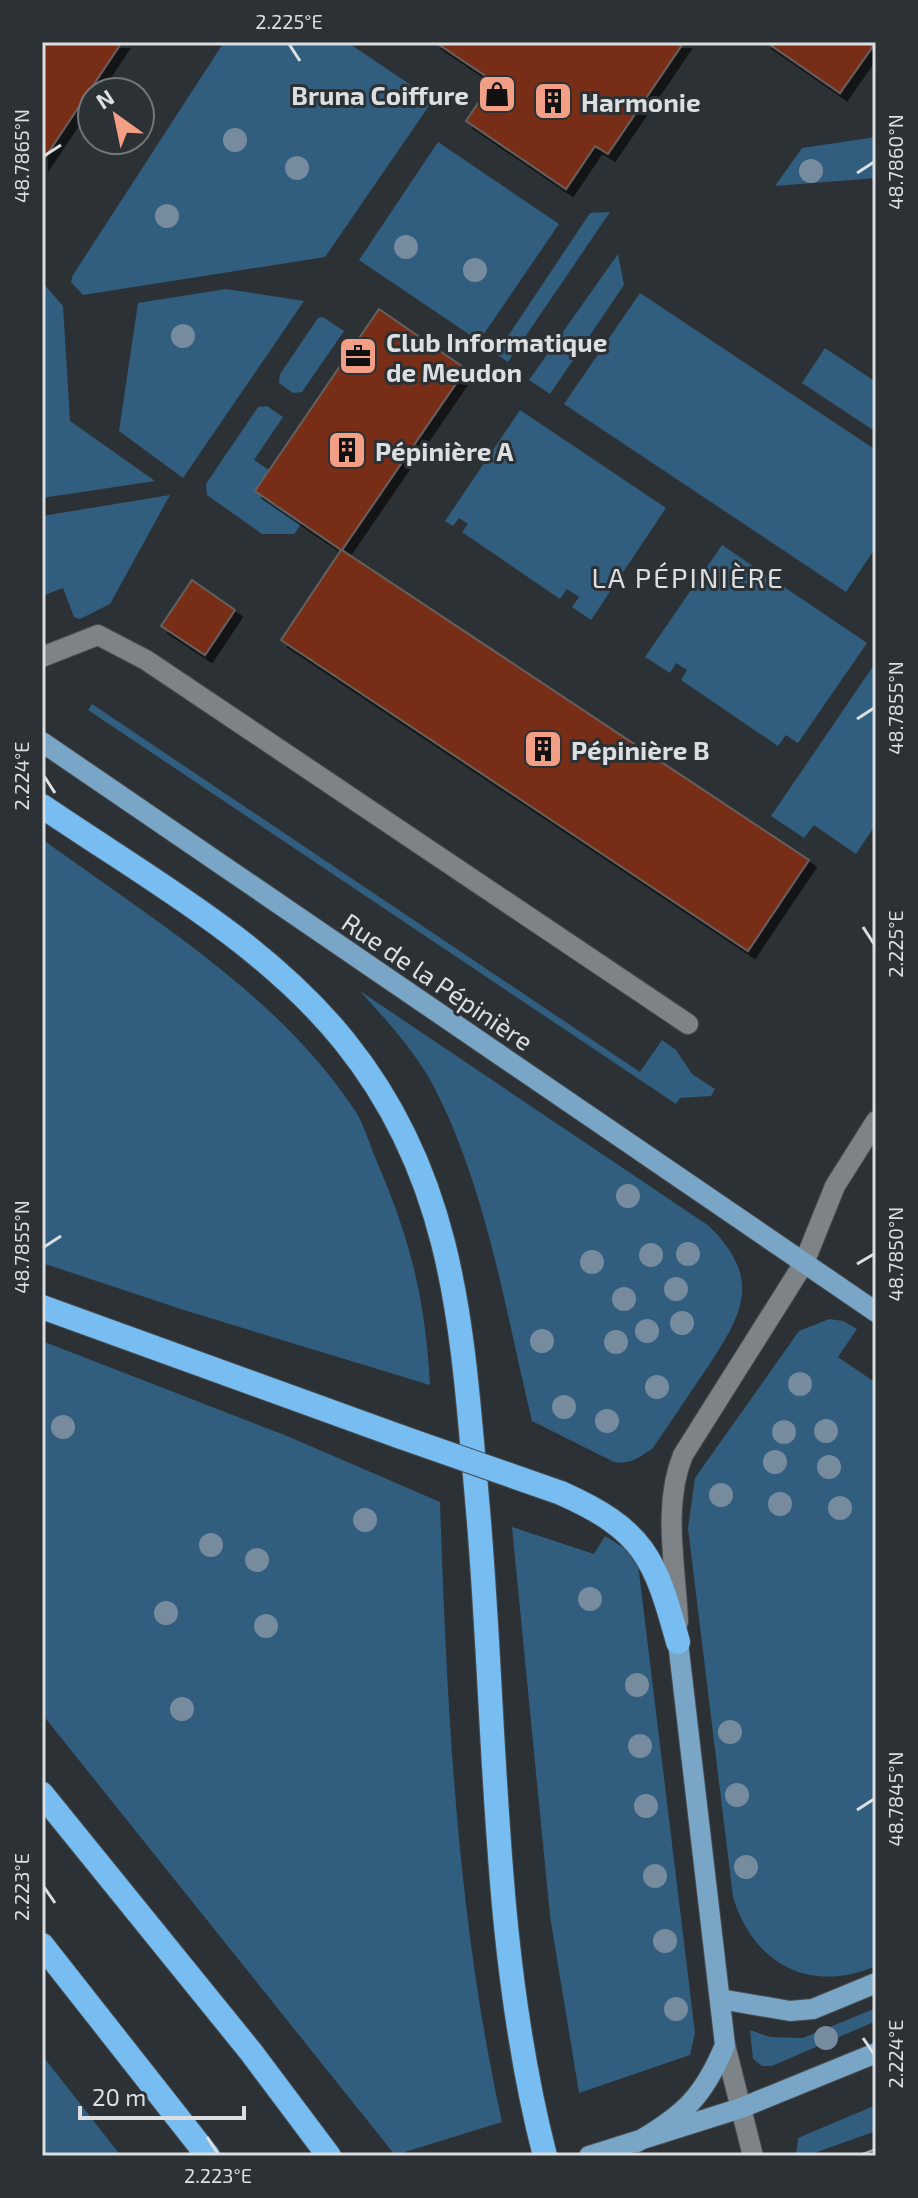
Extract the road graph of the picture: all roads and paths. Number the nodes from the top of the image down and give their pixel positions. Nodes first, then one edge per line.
1 (42, 657) edge
2 (42, 742) edge
3 (42, 806) edge
4 (688, 1024) dead end
5 (876, 1121) edge
6 (804, 1263) junction
7 (42, 1307) edge
8 (876, 1312) edge
9 (678, 1642) junction
10 (42, 1794) edge
11 (42, 1945) edge
12 (876, 1983) edge
13 (720, 1999) junction
14 (725, 2045) junction
15 (876, 2053) edge
16 (741, 2108) junction
17 (637, 2142) junction
18 (208, 2156) edge
19 (329, 2156) edge
20 (545, 2156) edge
21 (589, 2156) edge
22 (753, 2156) edge

1 - 4 street
2 - 6 main road, Rue de la Pépinière
3 - 20 highway
5 - 6 street
6 - 8 main road, Rue de la Pépinière
6 - 9 street
7 - 9 highway, bridge
9 - 13 main road
10 - 19 highway
11 - 18 highway
12 - 13 main road
13 - 14 main road
14 - 16 street
14 - 17 main road
15 - 16 main road
16 - 17 main road
16 - 22 street
17 - 21 main road

